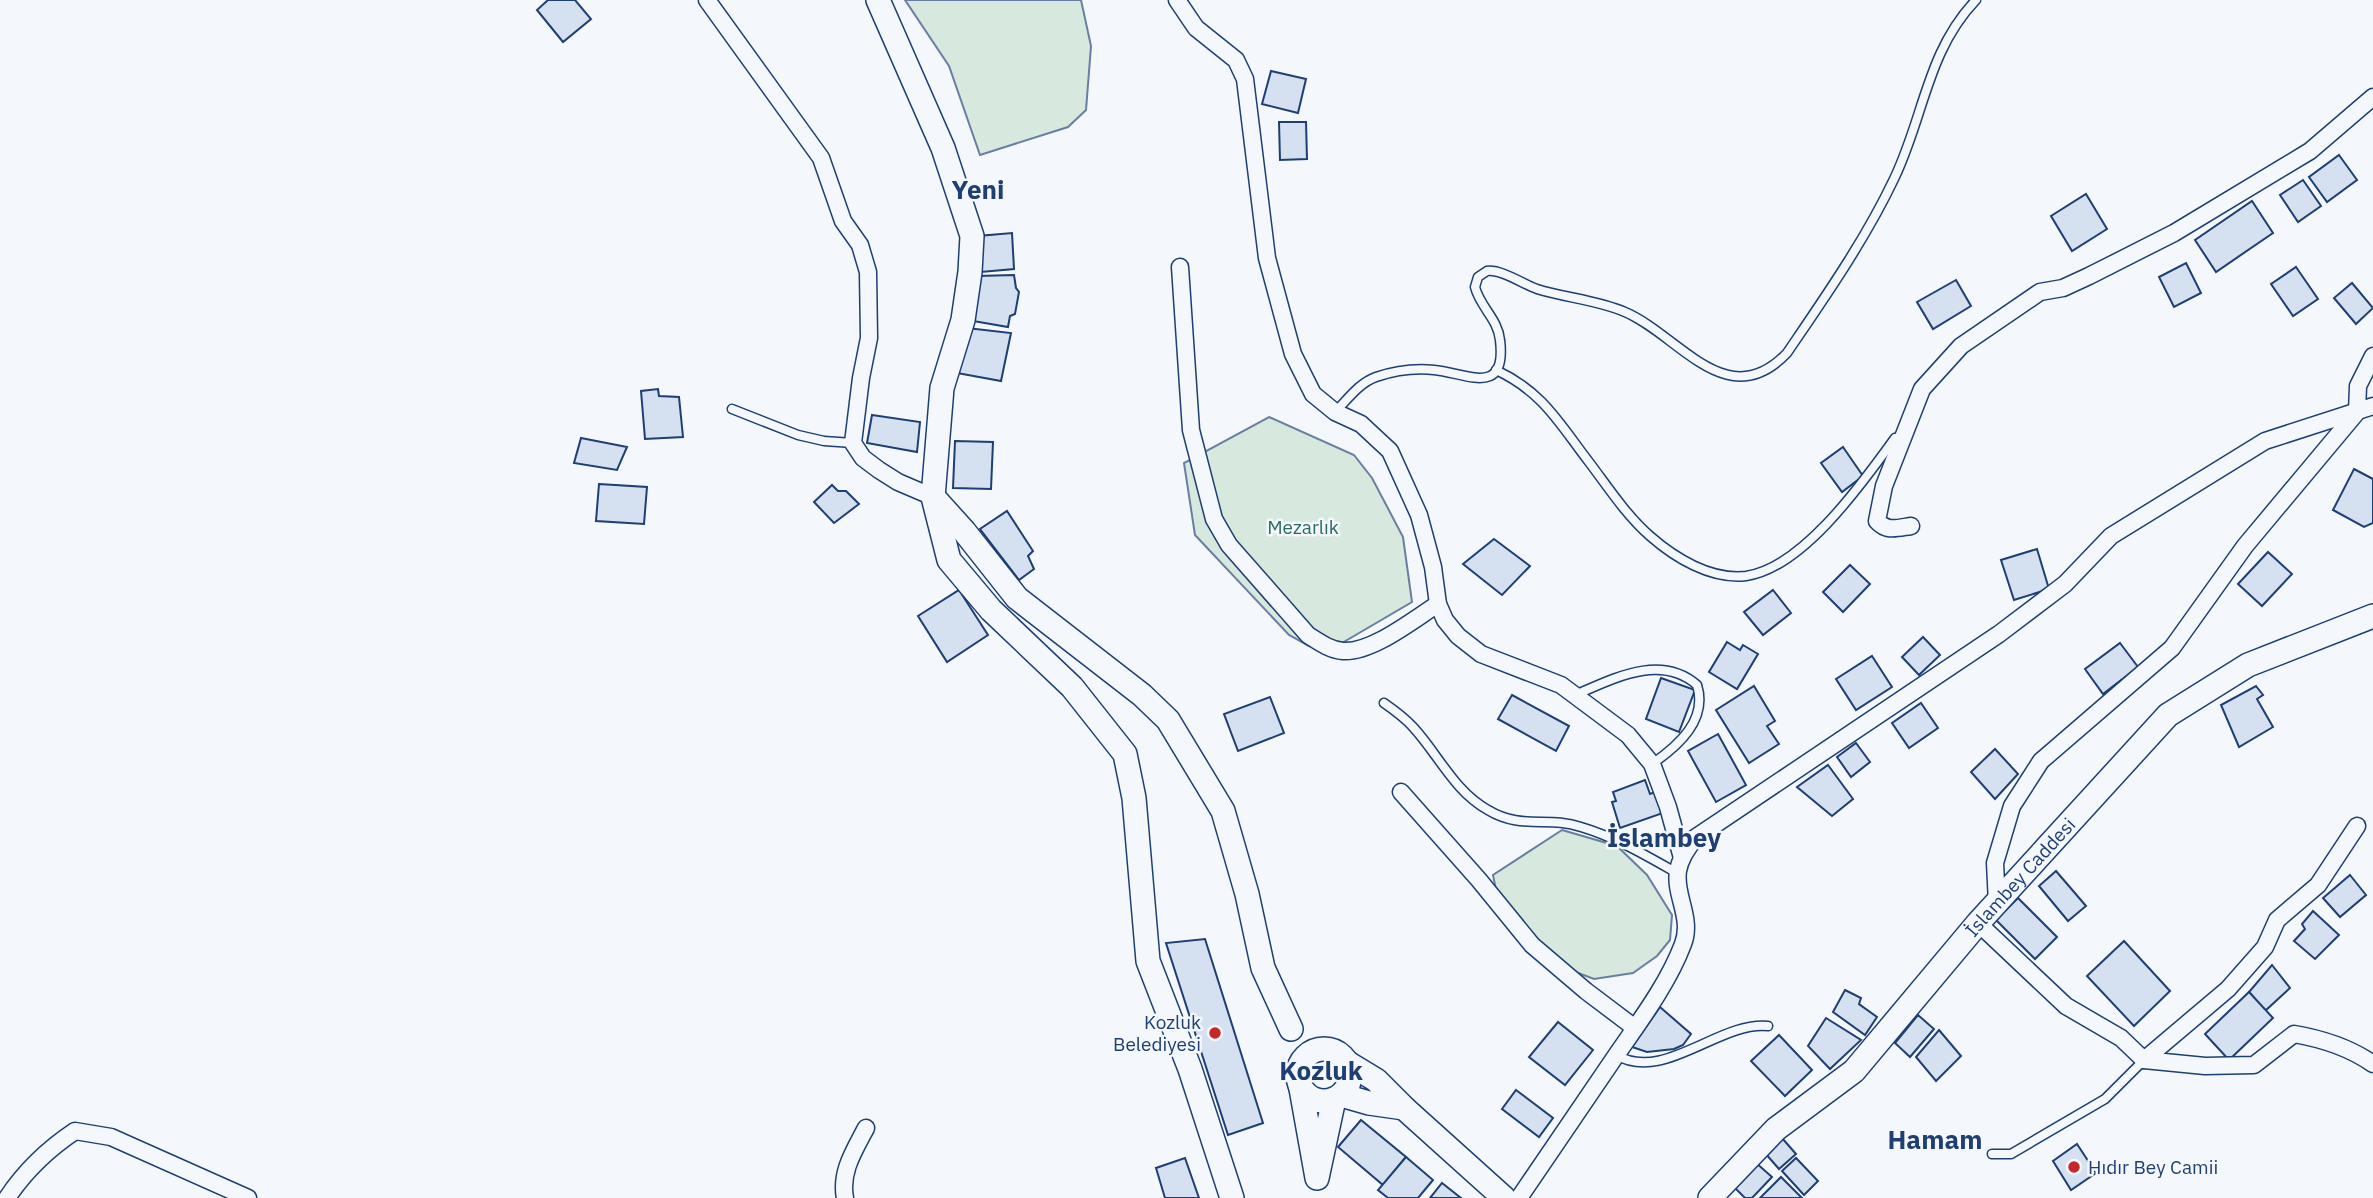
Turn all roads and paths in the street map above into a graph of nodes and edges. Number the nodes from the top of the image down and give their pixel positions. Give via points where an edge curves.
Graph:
1 (707, 0) edge
2 (878, 0) edge
3 (1177, 0) edge
4 (1976, 0) edge
5 (2373, 97) edge
6 (1180, 267) dead end
7 (2373, 356) edge
8 (1496, 370) junction
9 (2373, 406) edge
10 (732, 409) dead end
11 (1335, 412) junction
12 (2357, 412) junction
13 (1903, 437) junction
14 (853, 443) junction
15 (933, 497) junction
16 (1911, 526) dead end
17 (1438, 604) junction
18 (2372, 620) edge
19 (1575, 695) junction
20 (1384, 703) dead end
21 (1652, 764) junction
22 (1401, 792) dead end
23 (2357, 826) dead end
24 (1680, 866) junction
25 (1997, 903) junction
26 (1979, 923) junction
27 (1768, 1026) dead end
28 (1635, 1028) junction
29 (1291, 1029) junction
30 (1327, 1049) junction
31 (1616, 1055) junction
32 (2144, 1060) junction
33 (1348, 1063) junction
34 (2373, 1064) edge
35 (1299, 1079) junction
36 (1338, 1097) junction
37 (1404, 1108) junction
38 (866, 1128) dead end
39 (1992, 1154) dead end
40 (20, 1179) junction
41 (0, 1188) edge
42 (1315, 1188) edge
43 (7, 1198) edge
44 (248, 1198) edge
45 (845, 1198) edge
46 (1232, 1198) edge
47 (1504, 1198) edge
48 (1519, 1198) edge
49 (1710, 1198) edge

1 - 14 street via 821,158 843,221 859,245 868,272 869,338
2 - 15 street via 943,148 972,236 963,320 942,388
3 - 11 street via 1196,28 1236,60 1245,79 1267,258 1279,309 1293,354 1313,394
4 - 8 lane via 1940,52 1910,142 1881,205 1779,362 1746,376 1720,374 1636,317 1611,306 1537,289 1492,270 1482,273 1475,287 1498,327 1501,356
5 - 13 street via 2310,151 2174,233 2063,288 2040,292 1961,346 1922,388
6 - 17 street via 1191,430 1214,519 1228,545 1308,635 1341,651 1378,642
7 - 12 street via 2358,386
8 - 11 lane via 1476,380 1418,369 1377,376 1358,387
8 - 13 lane via 1525,386 1549,408 1649,535 1687,562 1722,575 1758,573 1782,561 1847,502 1895,438
9 - 12 street
10 - 14 lane via 798,435
11 - 17 street via 1361,424 1390,451 1419,515
12 - 24 street via 2265,441 2111,536 2065,584 1998,634 1695,838
12 - 25 street via 2245,546 2172,648 2041,761 2012,806 1995,863
13 - 16 street via 1884,486 1877,521 1883,528
14 - 15 street via 879,470
15 - 29 street via 1017,598 1168,720 1223,811 1263,968
15 - 46 street via 949,560 991,610 1072,687 1125,754 1134,798 1148,961 1190,1069
17 - 19 street via 1458,636 1481,654 1561,685
18 - 25 street, İslambey Caddesi via 2248,666 2168,715
19 - 21 street via 1628,735
19 - 21 lane via 1622,675 1655,669 1681,674 1697,685 1700,704 1687,732
20 - 24 lane via 1413,727 1445,771 1490,812 1515,821 1580,826
21 - 24 street via 1668,807
22 - 28 street via 1532,945
23 - 32 street via 2318,885 2277,920 2265,947 2235,981
24 - 28 street via 1685,941
25 - 26 street, İslambey Caddesi
26 - 32 street via 2066,1006 2121,1038
26 - 49 street, İslambey Caddesi via 1854,1070 1776,1129
27 - 31 lane via 1741,1027 1678,1054 1643,1063
28 - 31 street
29 - 30 street
29 - 35 street
30 - 33 street
30 - 35 street via 1310,1054 1300,1066
31 - 48 street
32 - 34 street via 2254,1066 2294,1034 2320,1038
32 - 39 lane via 2093,1107 2011,1154
33 - 36 street via 1350,1080
33 - 37 street via 1376,1080
35 - 36 street via 1310,1097 1326,1101
35 - 42 street
36 - 37 street
36 - 42 street
37 - 47 street
38 - 45 street via 848,1163 842,1185
40 - 41 street
40 - 43 street
40 - 44 street via 75,1131 111,1137

